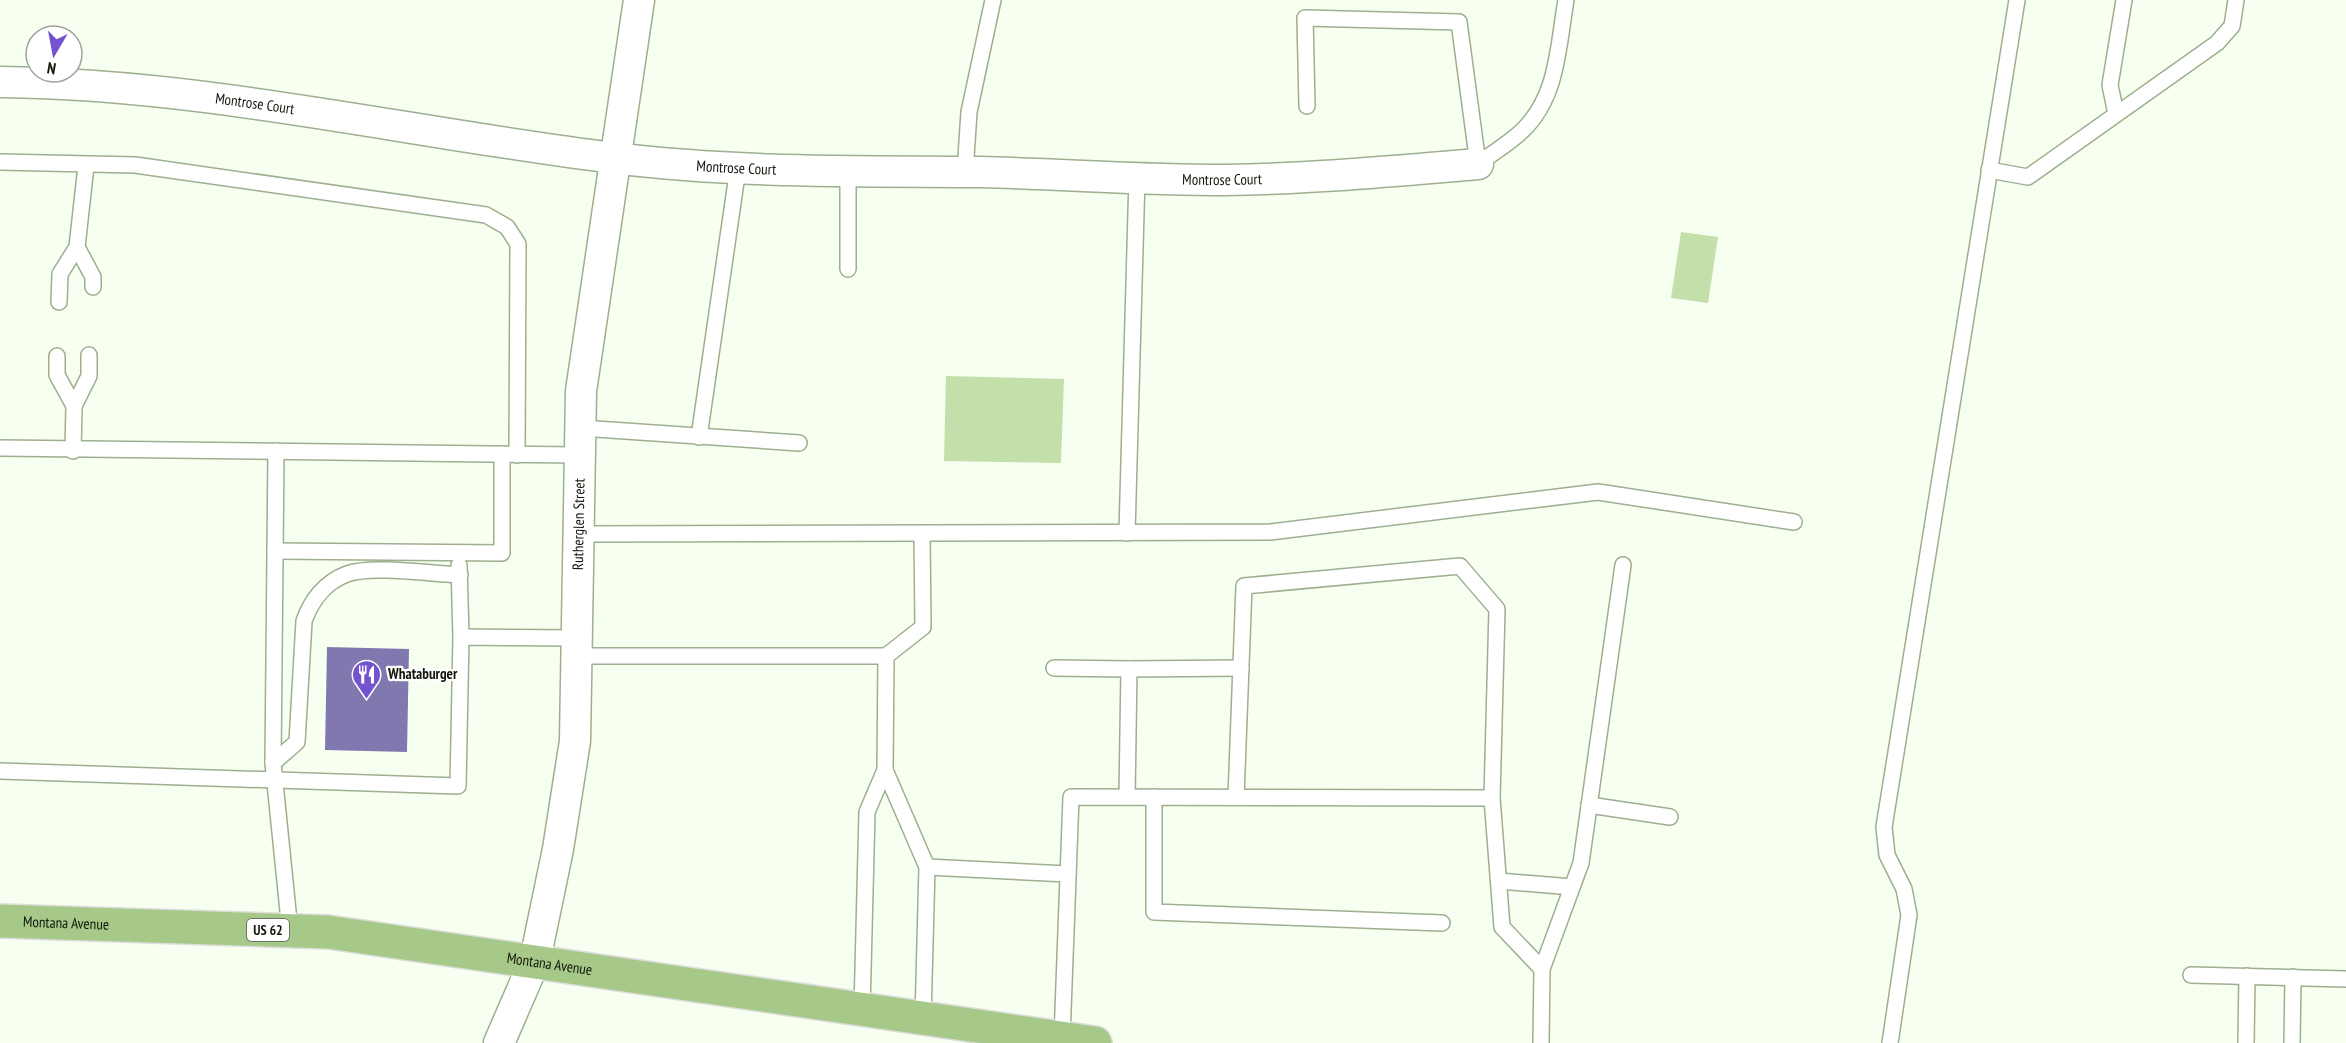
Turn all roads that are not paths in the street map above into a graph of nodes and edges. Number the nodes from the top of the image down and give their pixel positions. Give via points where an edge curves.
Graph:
1 (639, 0) edge
2 (993, 0) edge
3 (1566, 0) edge
4 (2017, 0) edge
5 (2124, 0) edge
6 (2236, 0) edge
7 (0, 82) edge
8 (1307, 106) dead end
9 (2116, 114) junction
10 (615, 158) junction
11 (0, 162) edge
12 (1478, 164) junction
13 (86, 166) junction
14 (738, 168) junction
15 (1989, 170) junction
16 (848, 171) junction
17 (965, 172) junction
18 (1137, 177) junction
19 (77, 247) junction
20 (848, 269) dead end
21 (93, 287) dead end
22 (59, 302) dead end
23 (89, 355) dead end
24 (57, 356) dead end
25 (74, 406) junction
26 (699, 437) junction
27 (580, 442) junction
28 (799, 443) dead end
29 (0, 448) edge
30 (73, 451) junction
31 (276, 451) junction
32 (509, 454) junction
33 (1794, 522) dead end
34 (1127, 533) junction
35 (579, 534) junction
36 (922, 534) junction
37 (275, 551) junction
38 (459, 553) junction
39 (1623, 565) dead end
40 (460, 575) junction
41 (461, 637) junction
42 (576, 647) junction
43 (886, 656) junction
44 (1054, 668) dead end
45 (1241, 668) junction
46 (1129, 669) junction
47 (273, 763) junction
48 (885, 770) junction
49 (0, 771) edge
50 (274, 781) junction
51 (1127, 797) junction
52 (1154, 797) junction
53 (1236, 797) junction
54 (1492, 798) junction
55 (1589, 805) junction
56 (1670, 817) dead end
57 (927, 867) junction
58 (1068, 874) junction
59 (1498, 881) junction
60 (1572, 887) junction
61 (0, 921) edge
62 (1442, 923) dead end
63 (290, 931) junction
64 (535, 960) junction
65 (1542, 969) junction
66 (2191, 975) dead end
67 (2247, 976) junction
68 (2293, 977) junction
69 (2346, 979) edge
70 (862, 1009) junction
71 (923, 1018) junction
72 (1062, 1038) junction
73 (499, 1043) edge
74 (1095, 1043) edge
75 (1541, 1043) edge
76 (1890, 1043) edge
77 (2246, 1043) edge
78 (2292, 1043) edge

1 - 10 street, Rutherglen Street
2 - 17 lane via 969,112
3 - 12 lane via 1551,89 1522,131
4 - 15 lane
5 - 9 lane via 2110,85
6 - 9 lane via 2232,26 2217,43
7 - 10 street, Montrose Court via 216,98
8 - 12 lane via 1305,18 1459,22
9 - 15 lane via 2028,177
10 - 14 street, Montrose Court
10 - 27 street, Rutherglen Street via 581,390
11 - 13 lane
12 - 18 street, Montrose Court via 1325,177
13 - 19 lane
13 - 32 lane via 135,165 486,214 507,227 518,244
14 - 16 street, Montrose Court
14 - 26 lane
15 - 76 lane via 1884,827 1887,855 1904,889 1910,915
16 - 17 street, Montrose Court
16 - 20 lane
17 - 18 street, Montrose Court
18 - 34 lane
19 - 21 lane via 93,277
19 - 22 lane via 60,274
23 - 25 lane via 89,376
24 - 25 lane via 57,375
25 - 30 lane
26 - 27 lane
26 - 28 lane
27 - 32 lane
27 - 35 street, Rutherglen Street
29 - 30 lane
30 - 31 lane
31 - 32 lane
31 - 37 lane
32 - 38 lane via 502,553
33 - 34 lane via 1598,492 1270,532
34 - 36 lane
35 - 36 lane
35 - 42 street, Rutherglen Street
36 - 43 lane via 923,627
37 - 38 lane
37 - 47 lane
38 - 40 lane
39 - 55 lane
40 - 41 lane
40 - 47 lane via 347,574 327,585 311,603 304,621 297,742
41 - 42 lane
41 - 50 lane via 458,786
42 - 43 lane
42 - 64 street, Rutherglen Street via 575,741
43 - 48 lane
44 - 46 lane
45 - 46 lane
45 - 53 lane
45 - 54 lane via 1244,586 1460,566 1497,609
46 - 51 lane
47 - 50 lane
48 - 57 lane
48 - 70 lane via 867,812
49 - 50 lane
50 - 63 lane
51 - 52 lane
51 - 58 lane via 1071,797
52 - 53 lane
52 - 62 lane via 1154,912
53 - 54 lane
54 - 59 lane
55 - 56 lane
55 - 60 lane via 1581,863
57 - 58 lane
57 - 71 lane
58 - 72 lane
59 - 60 lane
59 - 65 lane via 1502,927
60 - 65 lane
61 - 63 highway, Montana Avenue / US 62
63 - 64 highway, Montana Avenue / US 62 via 328,932
64 - 70 highway, Montana Avenue / US 62
64 - 73 street, Rutherglen Street
65 - 75 lane
66 - 67 lane
67 - 68 lane
67 - 77 lane
68 - 69 lane
68 - 78 lane
70 - 71 highway, Montana Avenue / US 62
71 - 72 highway, Montana Avenue / US 62
72 - 74 highway, Montana Avenue / US 62

